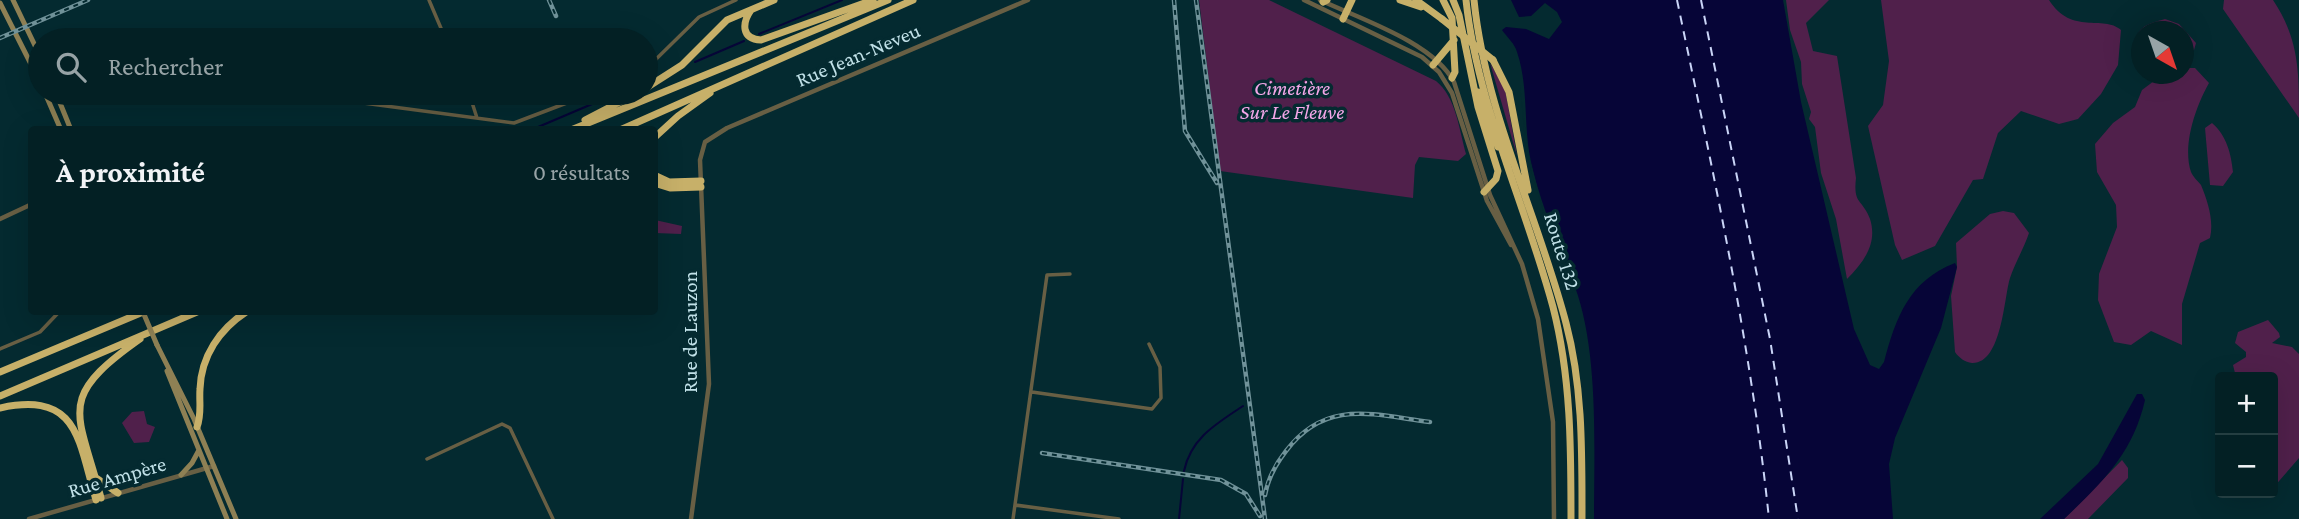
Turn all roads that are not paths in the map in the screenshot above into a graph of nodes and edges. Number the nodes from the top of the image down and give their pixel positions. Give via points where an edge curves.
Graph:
1 (13, 0) edge
2 (429, 0) edge
3 (736, 0) edge
4 (774, 0) edge
5 (873, 0) edge
6 (888, 0) edge
7 (913, 0) edge
8 (1028, 0) edge
9 (1304, 0) edge
10 (1352, 0) edge
11 (1400, 0) edge
12 (1416, 0) edge
13 (1443, 0) edge
14 (1453, 0) edge
15 (1466, 0) edge
16 (1475, 0) edge
17 (1323, 1) edge
18 (0, 3) edge
19 (751, 10) junction
20 (1429, 10) junction
21 (1344, 16) junction
22 (441, 28) edge
23 (28, 31) edge
24 (1454, 40) junction
25 (28, 56) edge
26 (658, 57) edge
27 (1435, 63) junction
28 (1470, 72) junction
29 (1452, 78) junction
30 (658, 80) edge
31 (728, 81) junction
32 (658, 94) edge
33 (50, 105) edge
34 (61, 105) edge
35 (379, 105) edge
36 (473, 105) edge
37 (564, 105) edge
38 (615, 105) edge
39 (631, 105) edge
40 (477, 118) junction
41 (59, 126) edge
42 (69, 126) edge
43 (577, 126) edge
44 (580, 126) edge
45 (629, 126) edge
46 (658, 134) edge
47 (704, 144) joint
48 (658, 177) edge
49 (658, 184) edge
50 (701, 184) junction
51 (1487, 186) junction
52 (28, 206) edge
53 (1531, 211) junction
54 (0, 219) edge
55 (1528, 228) junction
56 (1070, 274) dead end
57 (56, 315) edge
58 (136, 315) edge
59 (144, 315) edge
60 (190, 315) edge
61 (243, 315) edge
62 (153, 330) junction
63 (1149, 344) dead end
64 (157, 345) junction
65 (0, 349) edge
66 (0, 372) edge
67 (1032, 392) junction
68 (0, 396) edge
69 (0, 408) edge
70 (198, 427) junction
71 (199, 450) junction
72 (427, 459) dead end
73 (214, 466) junction
74 (206, 468) junction
75 (180, 475) junction
76 (96, 478) junction
77 (118, 493) junction
78 (99, 499) junction
79 (1015, 505) junction
80 (29, 519) edge
81 (227, 519) edge
82 (236, 519) edge
83 (553, 519) edge
84 (691, 519) edge
85 (1013, 519) edge
86 (1119, 519) edge
87 (1554, 519) edge
88 (1571, 519) edge
89 (1582, 519) edge

1 - 23 main road
2 - 22 street
3 - 26 street via 699,17
4 - 19 highway
5 - 19 highway via 759,41 745,30 744,21
6 - 32 highway
7 - 31 highway
8 - 47 street, Rue Jean-Neveu via 727,128
9 - 21 street
10 - 21 highway
11 - 20 highway
12 - 20 highway
13 - 24 highway via 1451,13
14 - 28 highway
15 - 55 highway, Route 132 via 1476,58
16 - 53 highway, Route 132 via 1492,84
17 - 21 street
18 - 25 main road
19 - 30 highway via 724,22 682,65
20 - 53 highway, bridge via 1493,60 1509,92
21 - 27 street
24 - 27 highway
24 - 29 highway
27 - 29 street
27 - 51 street via 1452,93
28 - 51 highway via 1497,171
28 - 55 highway
29 - 51 street
31 - 45 highway
31 - 46 highway
33 - 41 main road
34 - 42 main road
35 - 40 street
36 - 40 street
37 - 40 street via 522,122
38 - 43 highway
39 - 44 highway
47 - 50 street, Rue de Lauzon
48 - 50 highway
49 - 50 highway via 670,188
50 - 84 street, Rue de Lauzon via 709,384
51 - 87 street via 1522,264 1536,310 1553,430
52 - 54 street
53 - 89 highway, Route 132 via 1562,308 1575,371 1582,433
55 - 88 highway, Route 132 via 1553,309 1565,369
56 - 67 street via 1047,275
57 - 65 street via 40,332
58 - 66 highway
59 - 64 main road, bridge
60 - 62 highway
61 - 70 highway via 221,334 207,357 200,380
62 - 68 highway
62 - 76 highway via 107,363 83,393 80,419
63 - 67 street via 1160,367 1161,398 1152,409
64 - 70 main road
64 - 71 main road
67 - 79 street
69 - 78 highway via 37,403 64,416 76,433
70 - 73 main road
71 - 74 main road
71 - 75 main road
72 - 83 street via 502,424 510,428
73 - 74 street, Rue Ampère
73 - 82 main road
74 - 75 street, Rue Ampère
74 - 81 main road
75 - 77 street, Rue Ampère
76 - 77 highway
76 - 78 highway
77 - 78 street, Rue Ampère
78 - 80 street, Rue Ampère
79 - 85 street
79 - 86 street

